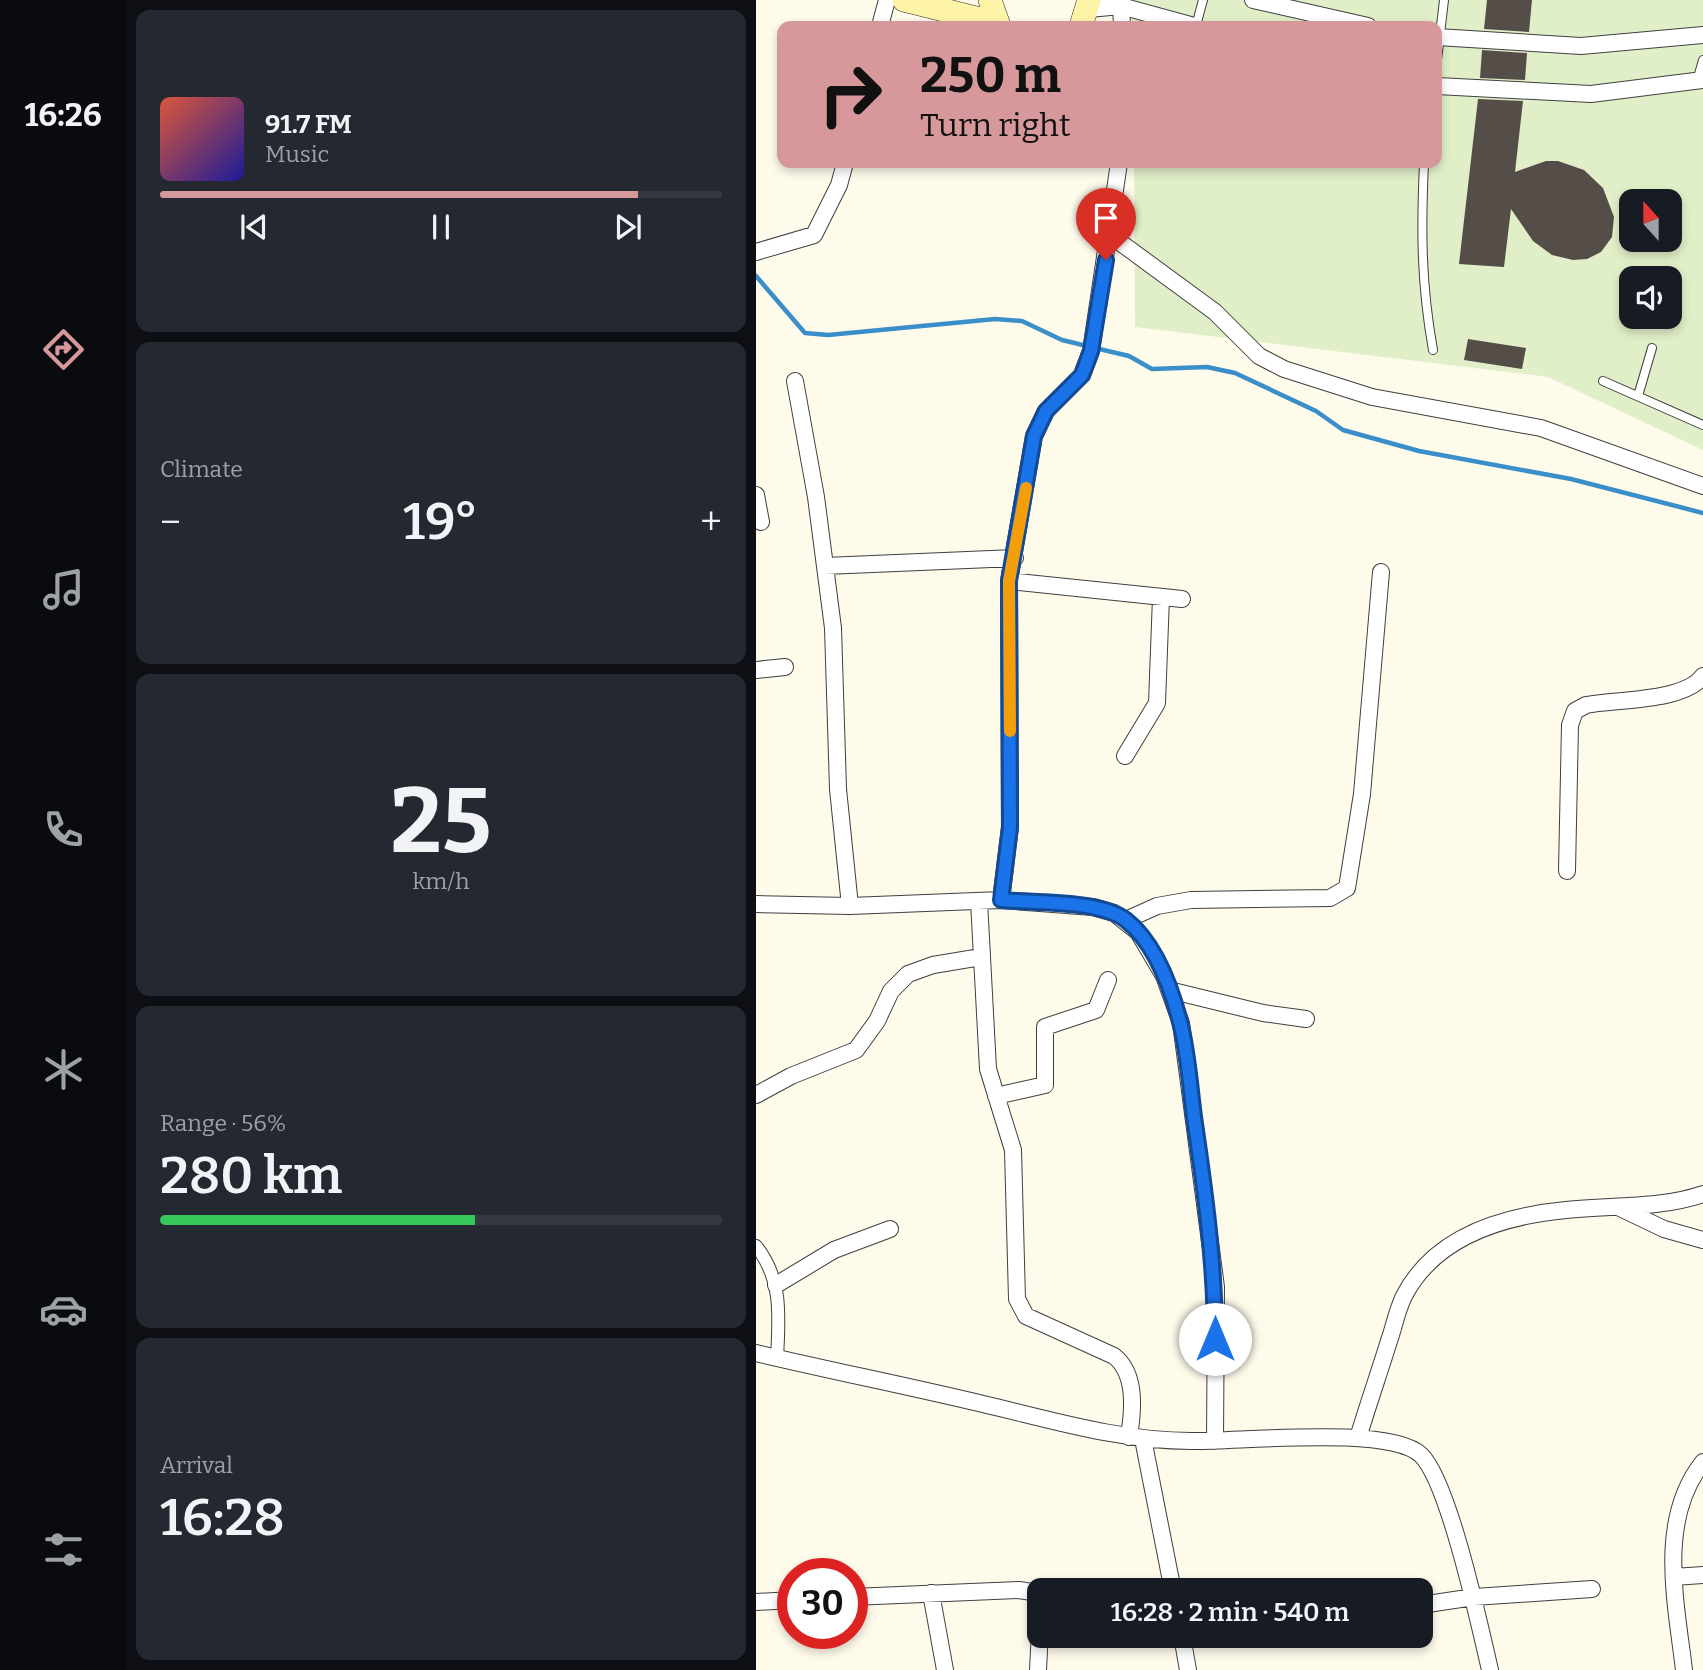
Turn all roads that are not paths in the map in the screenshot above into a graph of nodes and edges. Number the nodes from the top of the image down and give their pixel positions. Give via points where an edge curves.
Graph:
1 (887, 0) edge
2 (904, 0) edge
3 (990, 0) edge
4 (1203, 0) edge
5 (1253, 0) edge
6 (1444, 0) edge
7 (1121, 6) junction
8 (1086, 12) edge
9 (881, 21) edge
10 (983, 21) edge
11 (997, 21) edge
12 (1122, 21) edge
13 (1176, 21) edge
14 (1197, 21) edge
15 (1346, 21) edge
16 (1441, 21) edge
17 (1703, 35) edge
18 (1442, 37) edge
19 (1703, 60) edge
20 (1700, 81) edge
21 (1442, 86) edge
22 (844, 168) edge
23 (1118, 168) edge
24 (1424, 168) edge
25 (1110, 235) junction
26 (764, 249) edge
27 (1652, 348) dead end
28 (1433, 350) dead end
29 (1603, 380) dead end
30 (794, 381) dead end
31 (1638, 396) junction
32 (1703, 425) edge
33 (1703, 486) edge
34 (756, 495) edge
35 (761, 522) dead end
36 (1015, 558) junction
37 (825, 566) junction
38 (1381, 572) dead end
39 (1009, 581) junction
40 (1161, 597) junction
41 (1182, 599) dead end
42 (785, 667) dead end
43 (756, 670) edge
44 (1703, 676) edge
45 (1125, 756) dead end
46 (1567, 871) dead end
47 (1001, 900) junction
48 (979, 901) junction
49 (756, 904) edge
50 (850, 906) junction
51 (1126, 920) junction
52 (981, 957) junction
53 (1108, 980) dead end
54 (1169, 990) junction
55 (1306, 1019) dead end
56 (756, 1095) edge
57 (996, 1096) junction
58 (1703, 1194) edge
59 (1618, 1206) junction
60 (890, 1229) dead end
61 (1703, 1240) edge
62 (756, 1247) edge
63 (776, 1285) junction
64 (756, 1353) edge
65 (777, 1358) junction
66 (1136, 1438) junction
67 (1358, 1438) junction
68 (1215, 1441) junction
69 (1703, 1462) edge
70 (1703, 1576) edge
71 (1674, 1577) junction
72 (1170, 1578) edge
73 (1592, 1589) dead end
74 (1027, 1591) edge
75 (931, 1593) junction
76 (868, 1596) edge
77 (1474, 1597) junction
78 (777, 1601) edge
79 (756, 1602) edge
80 (1433, 1603) edge
81 (1039, 1648) edge
82 (1184, 1648) edge
83 (945, 1670) edge
84 (1038, 1670) edge
85 (1188, 1670) edge
86 (1490, 1670) edge
87 (1684, 1670) edge

1 - 9 street
2 - 10 main road
3 - 11 main road
4 - 14 lane
5 - 15 street
6 - 16 lane
7 - 8 street
7 - 12 street
7 - 13 street
17 - 18 street via 1581,46
19 - 20 lane
20 - 21 street via 1591,94
22 - 26 street via 814,235
23 - 25 street
24 - 28 lane via 1420,242
25 - 33 street via 1215,312 1259,356 1284,369 1372,397 1541,428
25 - 36 street via 1092,345 1074,385 1046,411 1037,429
27 - 31 lane
29 - 31 lane
30 - 37 street
31 - 32 lane
34 - 35 street
36 - 37 street
36 - 39 street
37 - 50 street
38 - 51 street via 1362,794 1347,888 1330,898 1174,902
39 - 40 street
39 - 47 street via 1010,827
40 - 41 street
40 - 45 street via 1157,703
42 - 43 street
44 - 46 street via 1678,691 1586,705 1572,716
47 - 48 street
47 - 51 street via 1093,907
48 - 50 street
48 - 52 street
49 - 50 street
51 - 54 street via 1153,952
52 - 56 street via 908,974 891,991 856,1050
52 - 57 street via 988,1069
53 - 57 street via 1096,1010 1045,1027 1045,1085
54 - 55 street
54 - 68 street via 1181,1023 1216,1287
57 - 66 street via 1013,1150 1019,1305 1026,1316 1123,1364
58 - 59 street via 1666,1203
59 - 61 street via 1664,1229
59 - 67 street via 1564,1210 1484,1228 1432,1258 1403,1297
60 - 63 street via 834,1250
62 - 63 street
63 - 65 street via 780,1310
64 - 65 street
65 - 66 street
66 - 68 street
66 - 72 street
67 - 68 street
67 - 77 street via 1408,1446 1422,1455 1435,1476
69 - 71 street via 1678,1516
70 - 71 street
71 - 87 street
73 - 77 street
74 - 75 street
75 - 76 street
75 - 83 street
77 - 80 street
77 - 86 street
78 - 79 street
81 - 84 street
82 - 85 street

